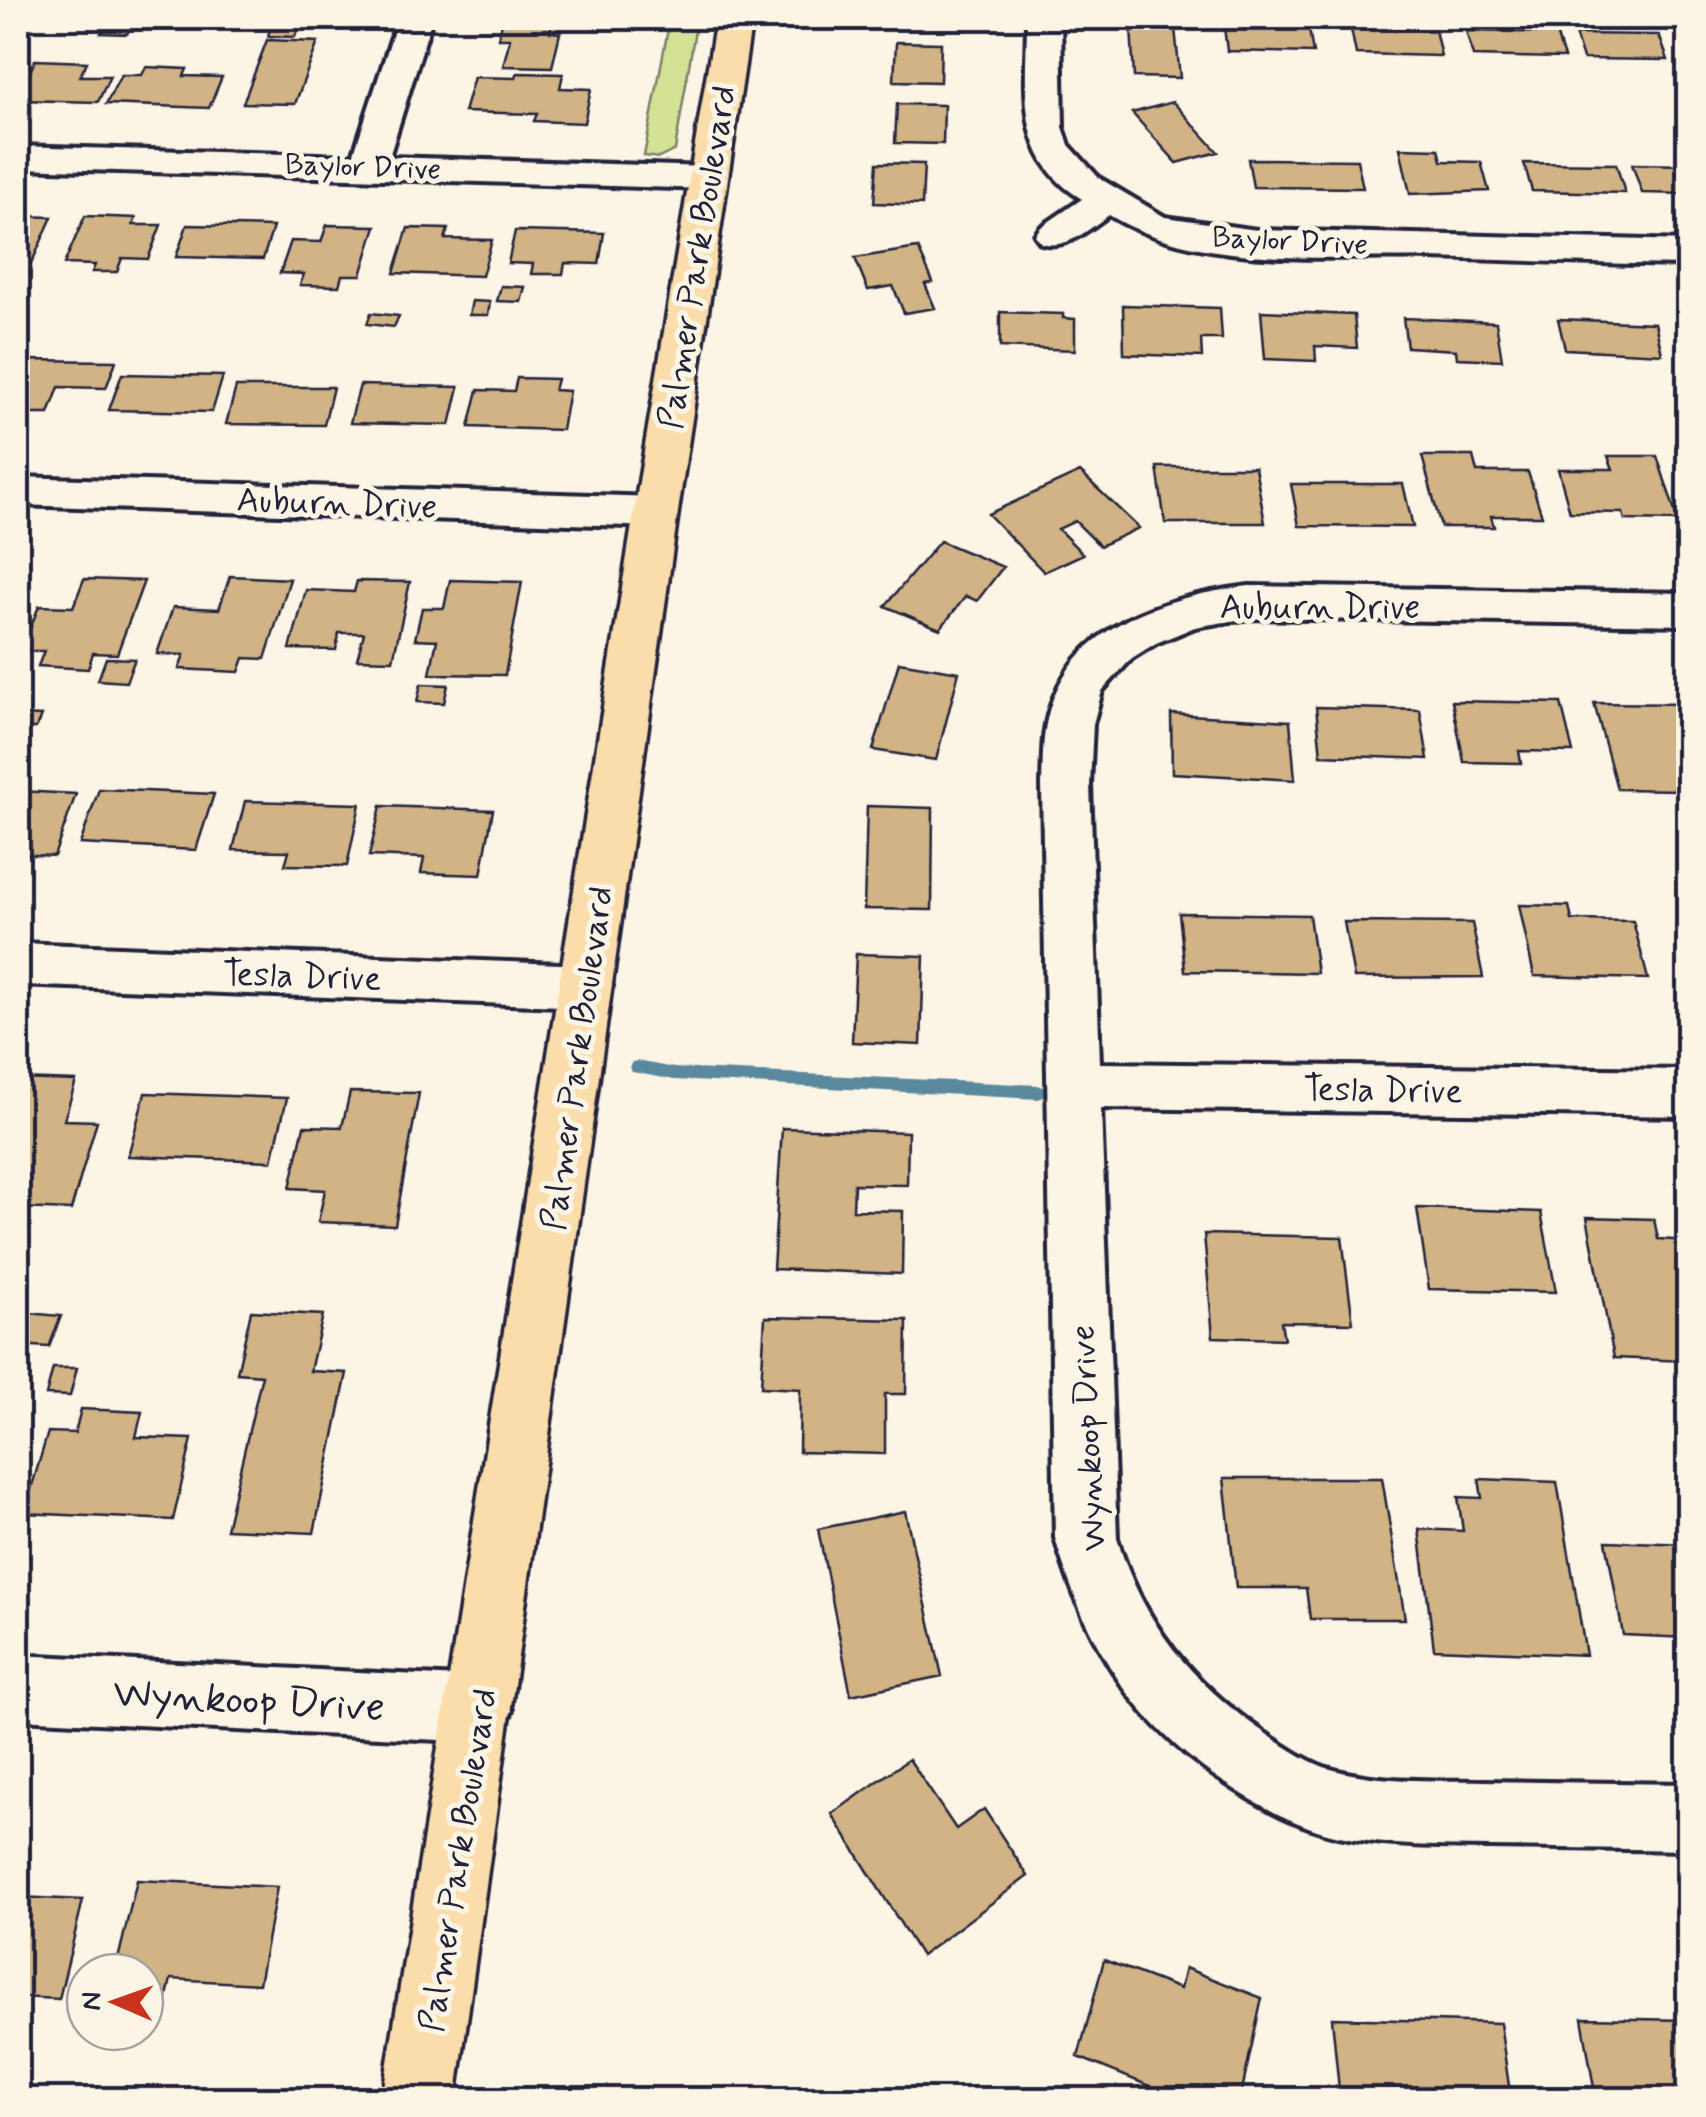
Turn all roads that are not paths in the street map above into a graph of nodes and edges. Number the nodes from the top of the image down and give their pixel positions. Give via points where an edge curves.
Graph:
1 (414, 18) edge
2 (734, 18) edge
3 (1044, 18) edge
4 (18, 157) edge
5 (368, 166) junction
6 (710, 178) junction
7 (1105, 201) junction
8 (1054, 235) dead end
9 (1688, 252) edge
10 (18, 491) edge
11 (656, 512) junction
12 (1688, 609) edge
13 (18, 964) edge
14 (586, 986) junction
15 (1076, 1085) junction
16 (1688, 1093) edge
17 (18, 1687) edge
18 (480, 1710) junction
19 (1688, 1818) edge
20 (419, 2100) edge

1 - 5 street
2 - 6 main road, Palmer Park Boulevard
3 - 7 street, Baylor Drive via 1045,126 1052,148
4 - 5 street, Baylor Drive
5 - 6 street, Baylor Drive
6 - 11 main road, Palmer Park Boulevard
7 - 8 street
7 - 9 street, Baylor Drive via 1181,233 1257,242
10 - 11 street, Auburn Drive
11 - 14 main road, Palmer Park Boulevard
12 - 15 street, Auburn Drive via 1249,602 1168,618 1107,652 1083,681 1067,748
13 - 14 street, Tesla Drive
14 - 18 main road, Palmer Park Boulevard
15 - 16 street, Tesla Drive
15 - 19 street, Wynkoop Drive via 1086,1538 1098,1585 1128,1643 1168,1698 1272,1776 1334,1802 1397,1812
17 - 18 street, Wynkoop Drive
18 - 20 main road, Palmer Park Boulevard

